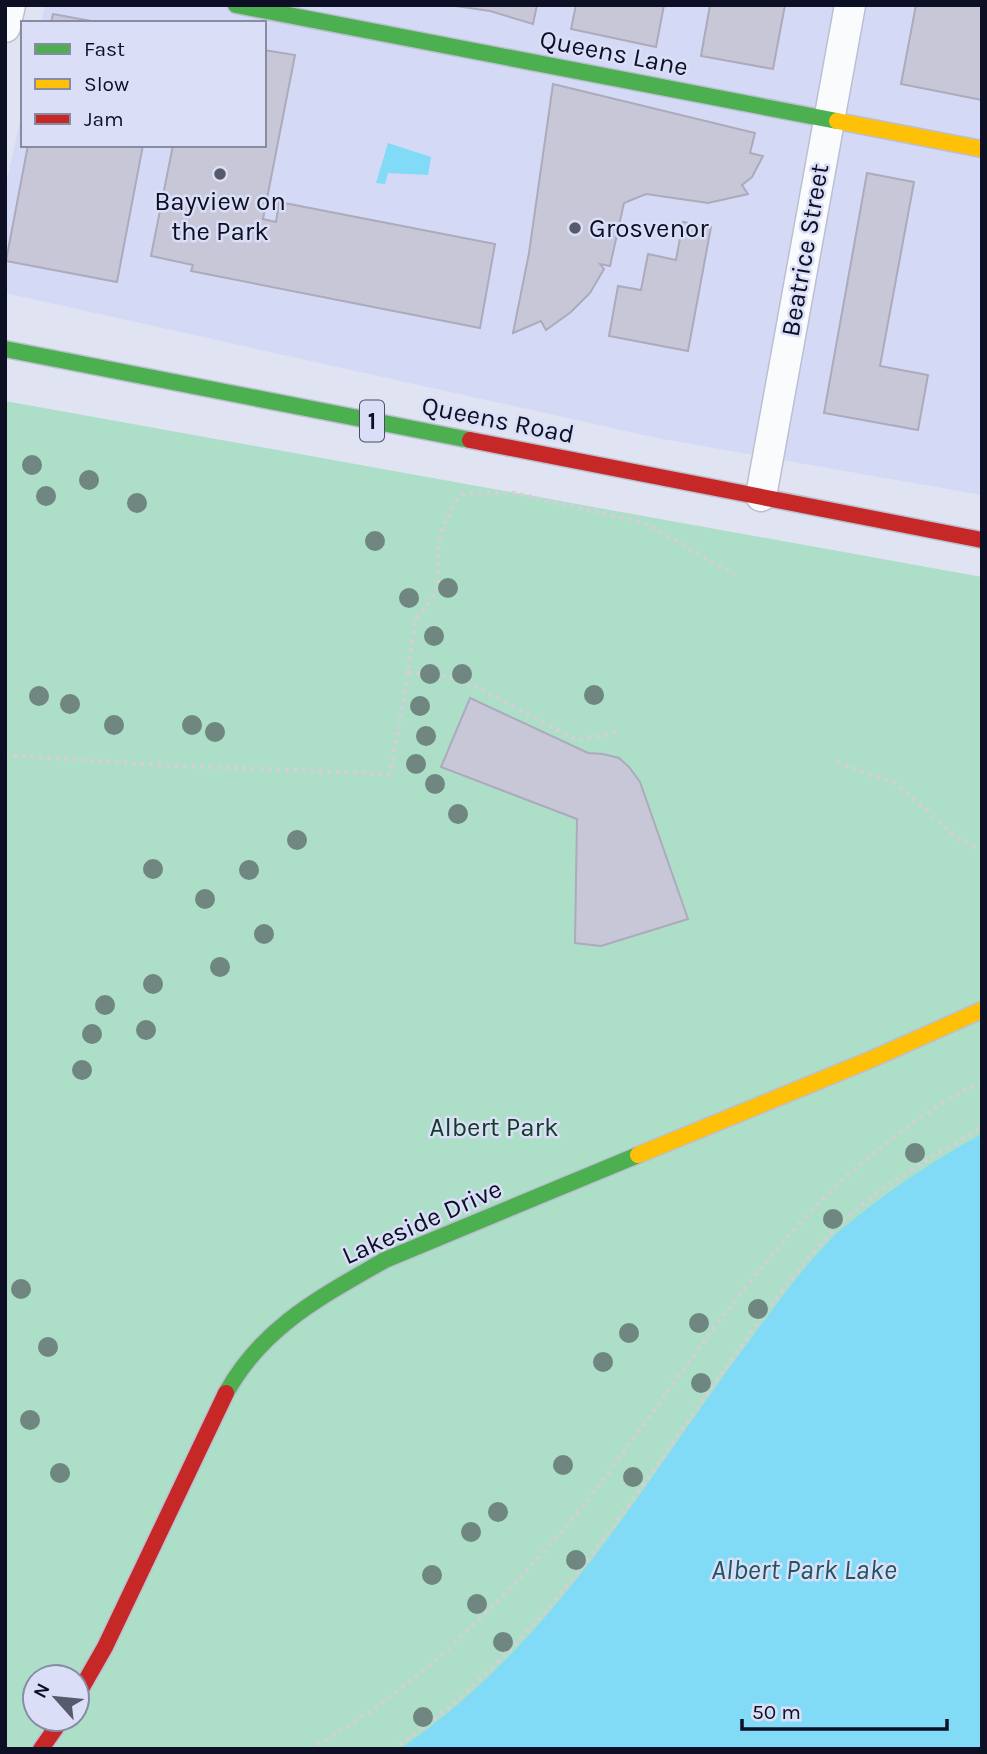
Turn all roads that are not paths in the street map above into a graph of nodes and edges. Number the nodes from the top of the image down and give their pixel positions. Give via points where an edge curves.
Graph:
1 (10, 5) edge
2 (236, 5) edge
3 (850, 5) edge
4 (5, 27) edge
5 (828, 119) junction
6 (982, 149) edge
7 (5, 349) edge
8 (761, 496) junction
9 (982, 540) edge
10 (982, 1010) edge
11 (91, 1672) edge
12 (52, 1733) edge
13 (41, 1749) edge

1 - 4 street
2 - 5 main road, Queens Lane
3 - 5 street, Beatrice Street
5 - 6 main road, Queens Lane
5 - 8 street, Beatrice Street
7 - 8 main road, Queens Road / 1
8 - 9 main road, Queens Road / 1
10 - 11 main road, Lakeside Drive via 386,1260 290,1319 244,1362 222,1399
12 - 13 main road

